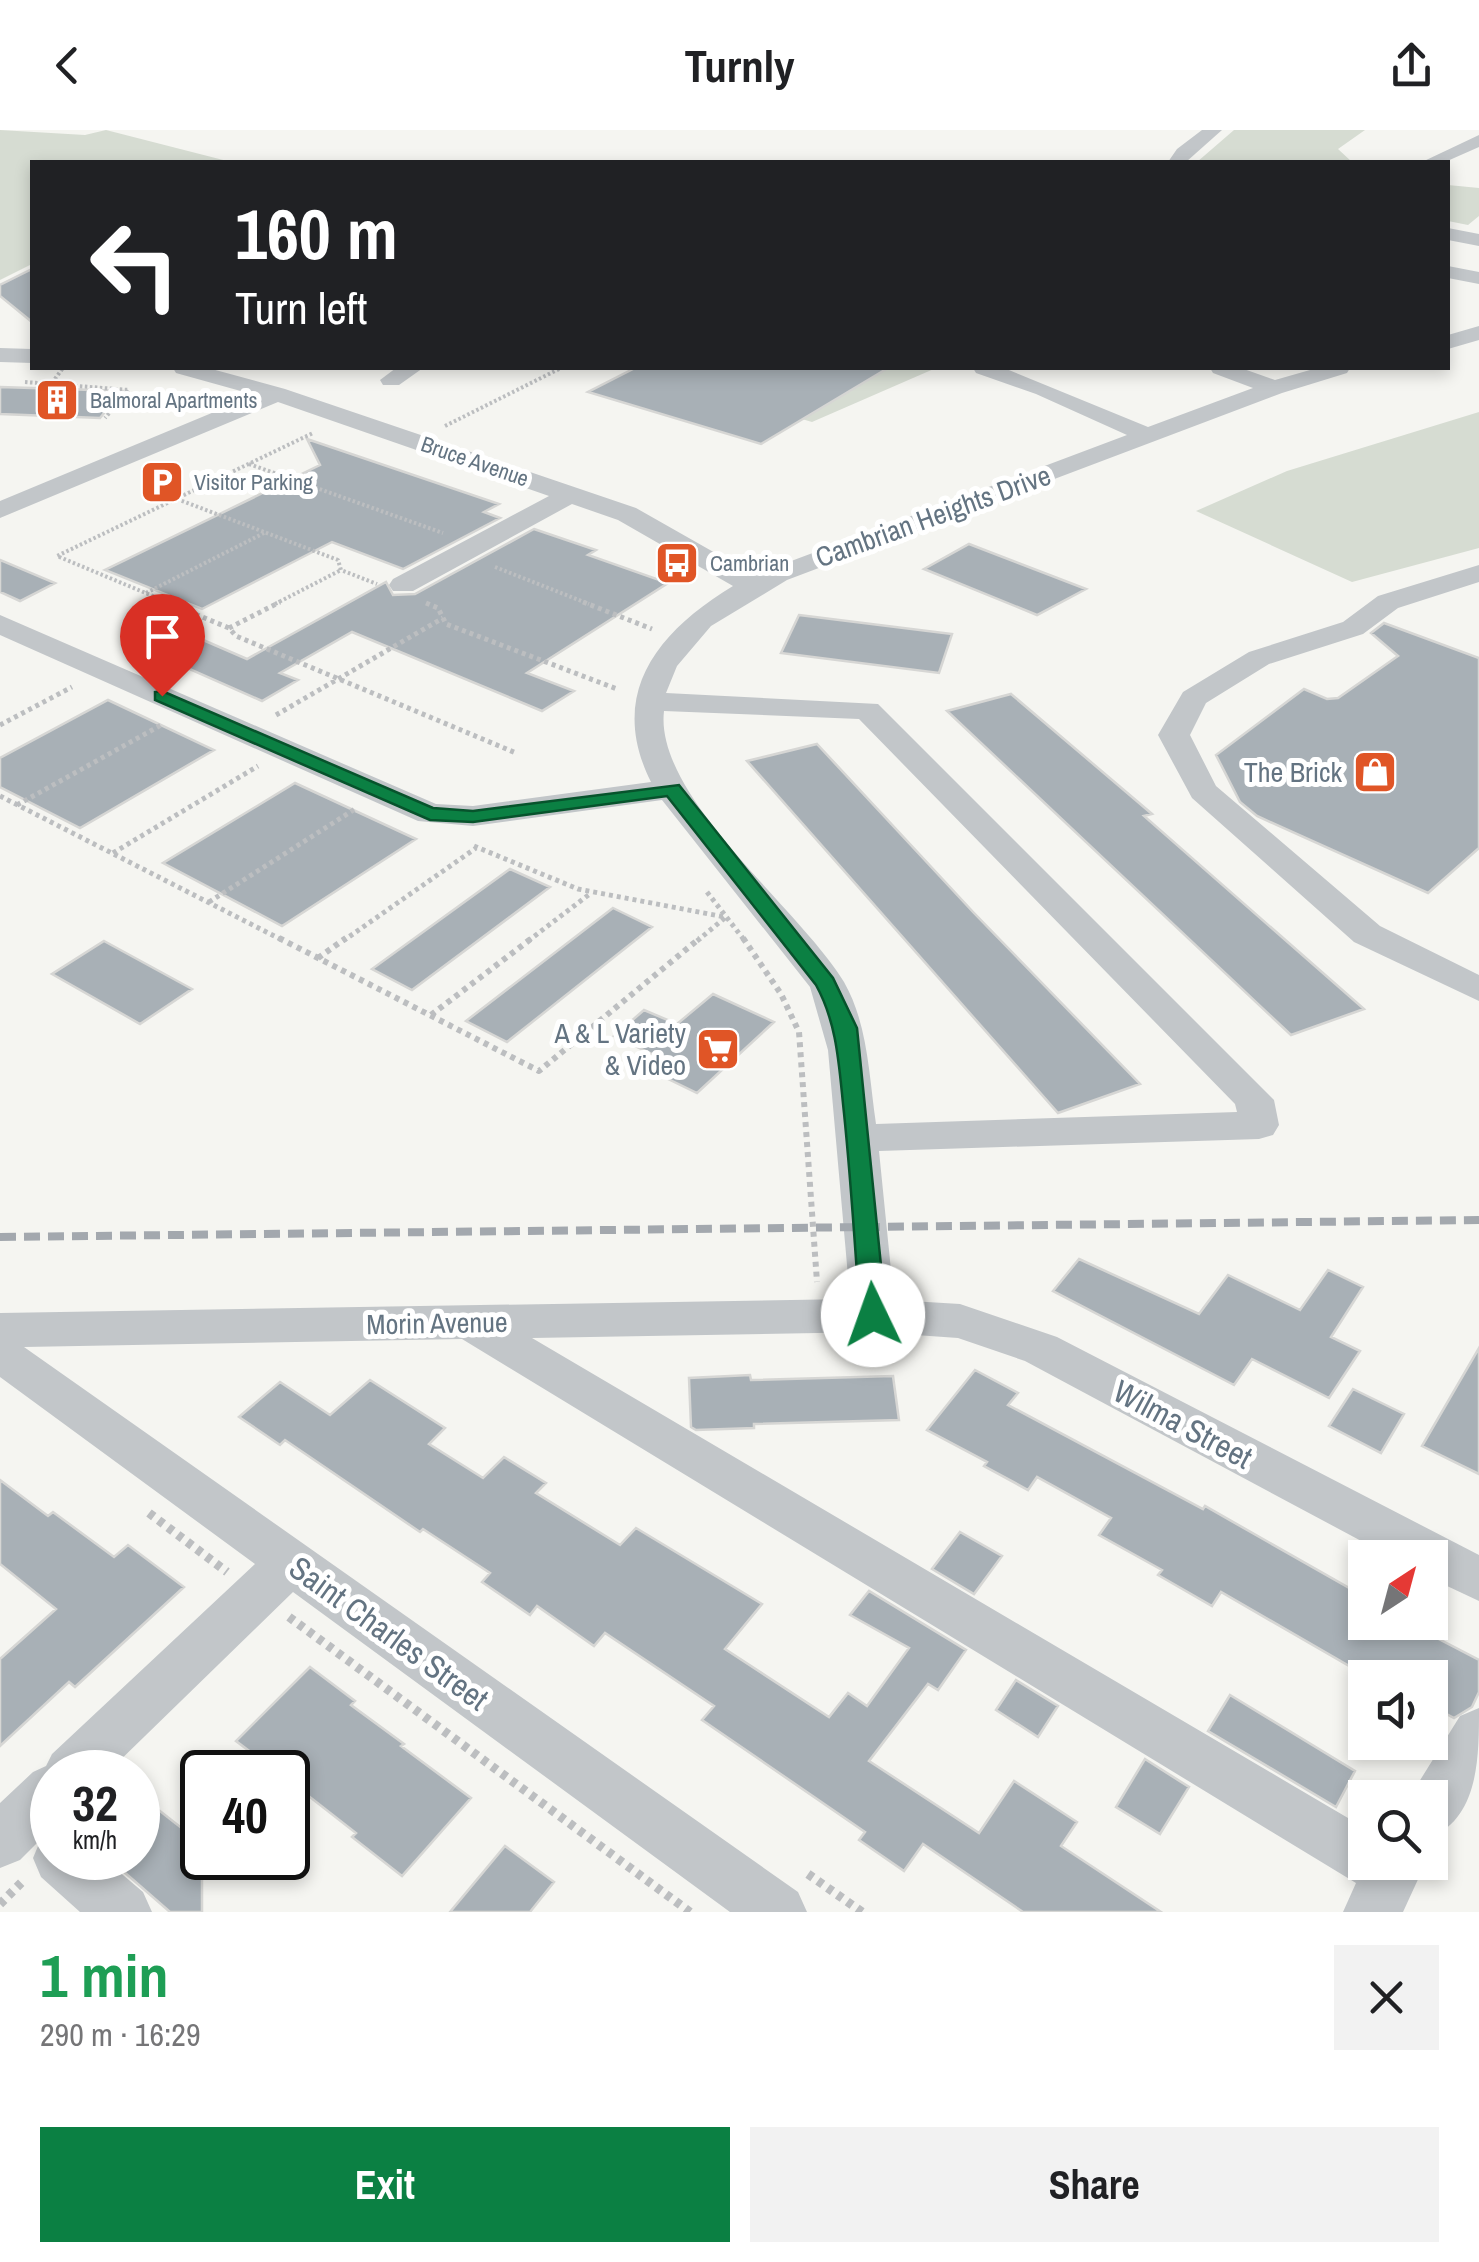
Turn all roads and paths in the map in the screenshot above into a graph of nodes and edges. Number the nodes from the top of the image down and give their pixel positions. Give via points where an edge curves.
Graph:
1 (1213, 130) edge
2 (1479, 140) edge
3 (1178, 160) edge
4 (1435, 160) edge
5 (1450, 234) edge
6 (1479, 240) edge
7 (1450, 272) edge
8 (1479, 278) edge
9 (1479, 332) edge
10 (1450, 341) edge
11 (0, 356) edge
12 (30, 356) edge
13 (62, 370) edge
14 (191, 370) edge
15 (408, 370) edge
16 (557, 370) edge
17 (990, 370) edge
18 (1226, 370) edge
19 (1332, 370) edge
20 (20, 380) dead end
21 (390, 380) dead end
22 (48, 388) junction
23 (1274, 388) junction
24 (278, 394) junction
25 (105, 418) dead end
26 (346, 418) junction
27 (435, 431) dead end
28 (1147, 436) junction
29 (249, 464) junction
30 (571, 494) junction
31 (0, 510) edge
32 (265, 532) dead end
33 (449, 536) dead end
34 (488, 564) dead end
35 (341, 570) dead end
36 (1479, 573) edge
37 (119, 582) junction
38 (403, 585) dead end
39 (752, 586) junction
40 (106, 589) dead end
41 (146, 593) junction
42 (172, 604) junction
43 (157, 612) dead end
44 (443, 618) dead end
45 (0, 624) edge
46 (229, 628) junction
47 (652, 628) dead end
48 (104, 671) junction
49 (340, 678) junction
50 (648, 702) junction
51 (190, 709) junction
52 (0, 725) edge
53 (245, 732) junction
54 (285, 750) junction
55 (516, 753) dead end
56 (672, 789) junction
57 (381, 792) junction
58 (0, 796) edge
59 (17, 805) junction
60 (449, 817) junction
61 (477, 847) junction
62 (112, 854) junction
63 (592, 892) junction
64 (209, 903) junction
65 (318, 958) junction
66 (1479, 989) edge
67 (431, 1015) junction
68 (858, 1138) junction
69 (873, 1315) junction
70 (468, 1322) junction
71 (0, 1330) edge
72 (0, 1353) edge
73 (142, 1508) dead end
74 (274, 1579) junction
75 (1479, 1579) edge
76 (1479, 1733) edge
77 (94, 1750) edge
78 (1448, 1783) edge
79 (1348, 1855) edge
80 (89, 1880) edge
81 (123, 1912) edge
82 (690, 1912) edge
83 (778, 1912) edge

1 - 3 street
2 - 4 street
5 - 6 street
7 - 8 street
9 - 10 street
11 - 12 street
13 - 22 path
14 - 24 street, Bruce Avenue
15 - 21 street
16 - 27 path
17 - 28 street
18 - 23 street
19 - 23 street, Cambrian Heights Drive
20 - 22 path
22 - 25 path via 129,390
23 - 28 street, Cambrian Heights Drive
24 - 26 street, Bruce Avenue
24 - 31 street
26 - 29 path
26 - 30 street, Bruce Avenue
28 - 39 street, Cambrian Heights Drive
29 - 33 path
29 - 37 path via 57,556
30 - 38 street
30 - 39 street, Bruce Avenue via 647,522
32 - 41 path
34 - 47 path
35 - 46 path
36 - 66 street via 1388,602 1353,628 1259,658 1194,698 1174,735 1203,791 1367,934
37 - 40 path
37 - 41 path
39 - 50 street, Cambrian Heights Drive via 680,641
41 - 42 path
42 - 43 path
42 - 46 path
44 - 49 path
45 - 48 street
46 - 49 path
48 - 51 street
48 - 52 path
49 - 53 path
49 - 55 path
50 - 56 street, Cambrian Heights Drive via 653,751
50 - 68 street via 867,710 1254,1100 1260,1125
51 - 53 street
51 - 59 path
53 - 54 street
54 - 57 street
54 - 62 path
56 - 60 street
56 - 68 street, Cambrian Heights Drive via 840,1008
57 - 60 street
57 - 64 path
58 - 59 path
59 - 62 path
60 - 61 path via 454,837
61 - 63 path
61 - 65 path
62 - 64 path
63 - 67 path
63 - 67 path via 726,917 540,1070
64 - 65 path
65 - 67 path
68 - 69 street, Cambrian Heights Drive
69 - 70 street, Morin Avenue
69 - 75 street, Wilma Street via 960,1321 1041,1349
70 - 71 street, Morin Avenue
70 - 79 street
72 - 74 street, Saint Charles Street
73 - 74 path
74 - 77 street
74 - 82 path
74 - 83 street, Saint Charles Street
76 - 78 street
80 - 81 street

